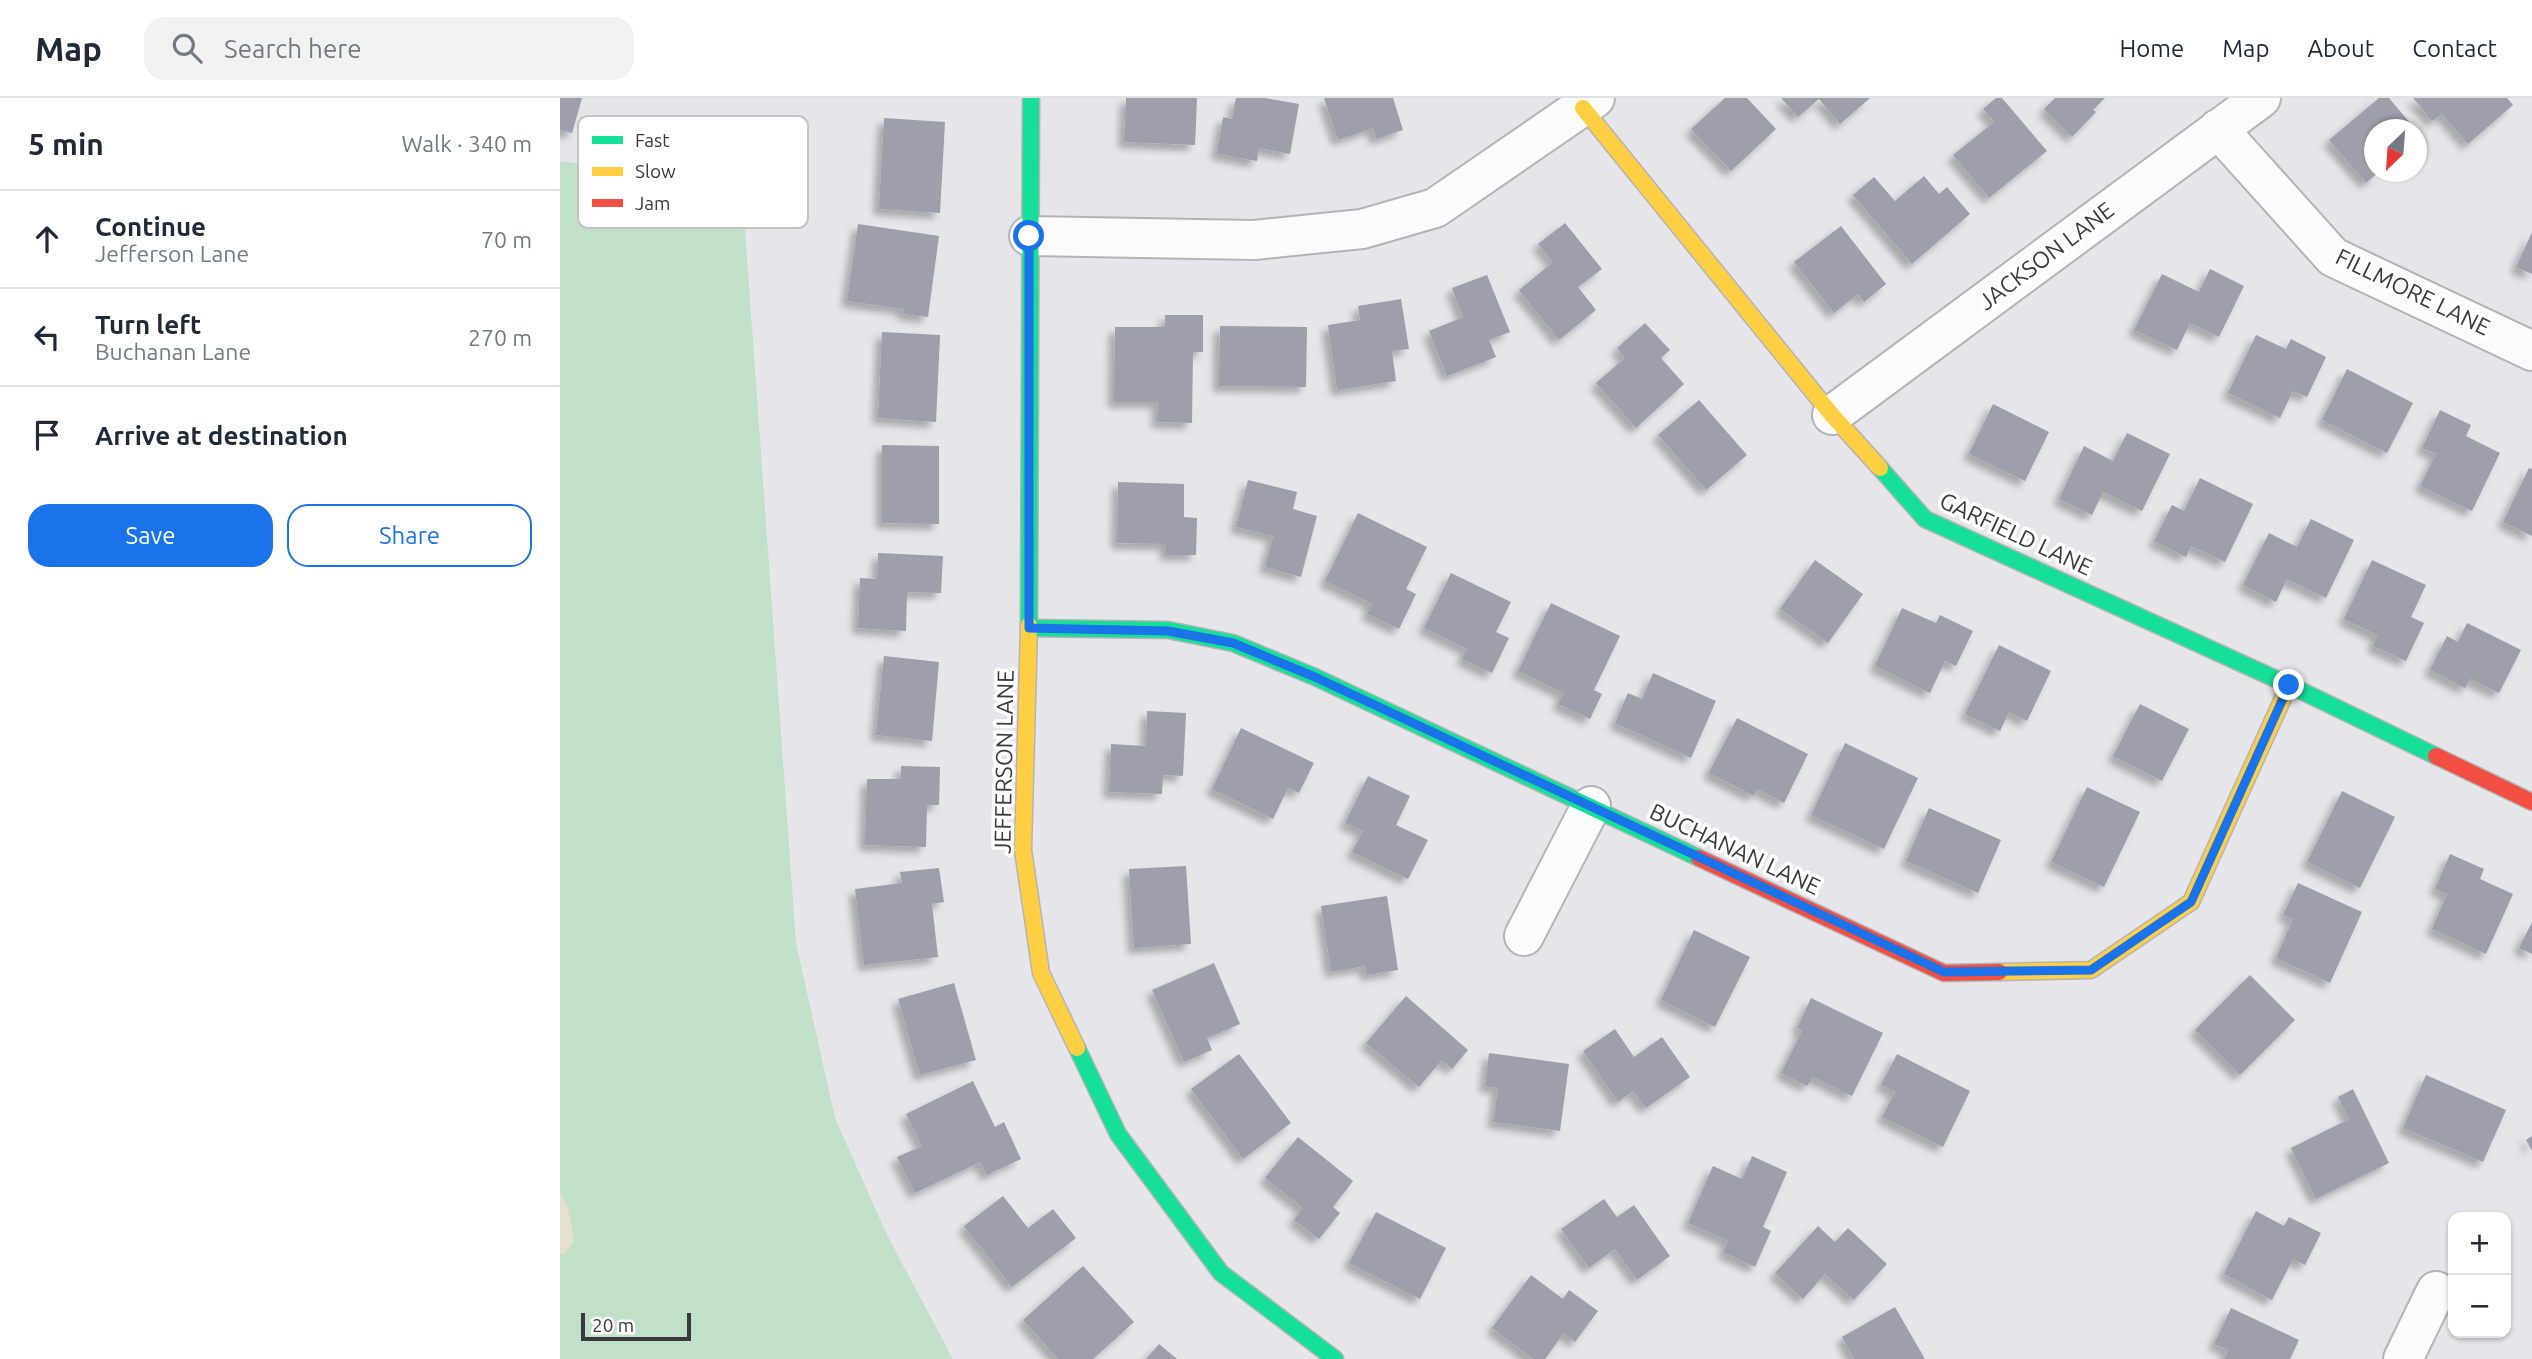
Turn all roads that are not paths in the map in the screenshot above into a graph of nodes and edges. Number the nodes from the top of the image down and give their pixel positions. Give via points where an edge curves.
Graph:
1 (1031, 98) edge
2 (2261, 98) edge
3 (1589, 103) edge
4 (2218, 129) junction
5 (1029, 236) junction
6 (2532, 351) edge
7 (1832, 415) junction
8 (1029, 628) junction
9 (2289, 685) junction
10 (2532, 802) edge
11 (1591, 806) junction
12 (1524, 936) dead end
13 (2436, 1291) dead end
14 (1335, 1359) edge
15 (2403, 1359) edge

1 - 5 street, JEFFERSON LANE
2 - 4 street, JACKSON LANE
3 - 5 street via 1435,208 1362,229 1254,240
3 - 7 street, GARFIELD LANE
4 - 6 street, FILLMORE LANE via 2333,257
4 - 7 street, JACKSON LANE
5 - 8 street, JEFFERSON LANE
7 - 9 street, GARFIELD LANE via 1925,519
8 - 11 street, BUCHANAN LANE via 1168,631 1233,643
8 - 14 street, JEFFERSON LANE via 1023,850 1041,973 1118,1134 1221,1273
9 - 10 street, GARFIELD LANE
9 - 11 street, BUCHANAN LANE via 2191,902 2091,970 1944,972
11 - 12 street
13 - 15 street

